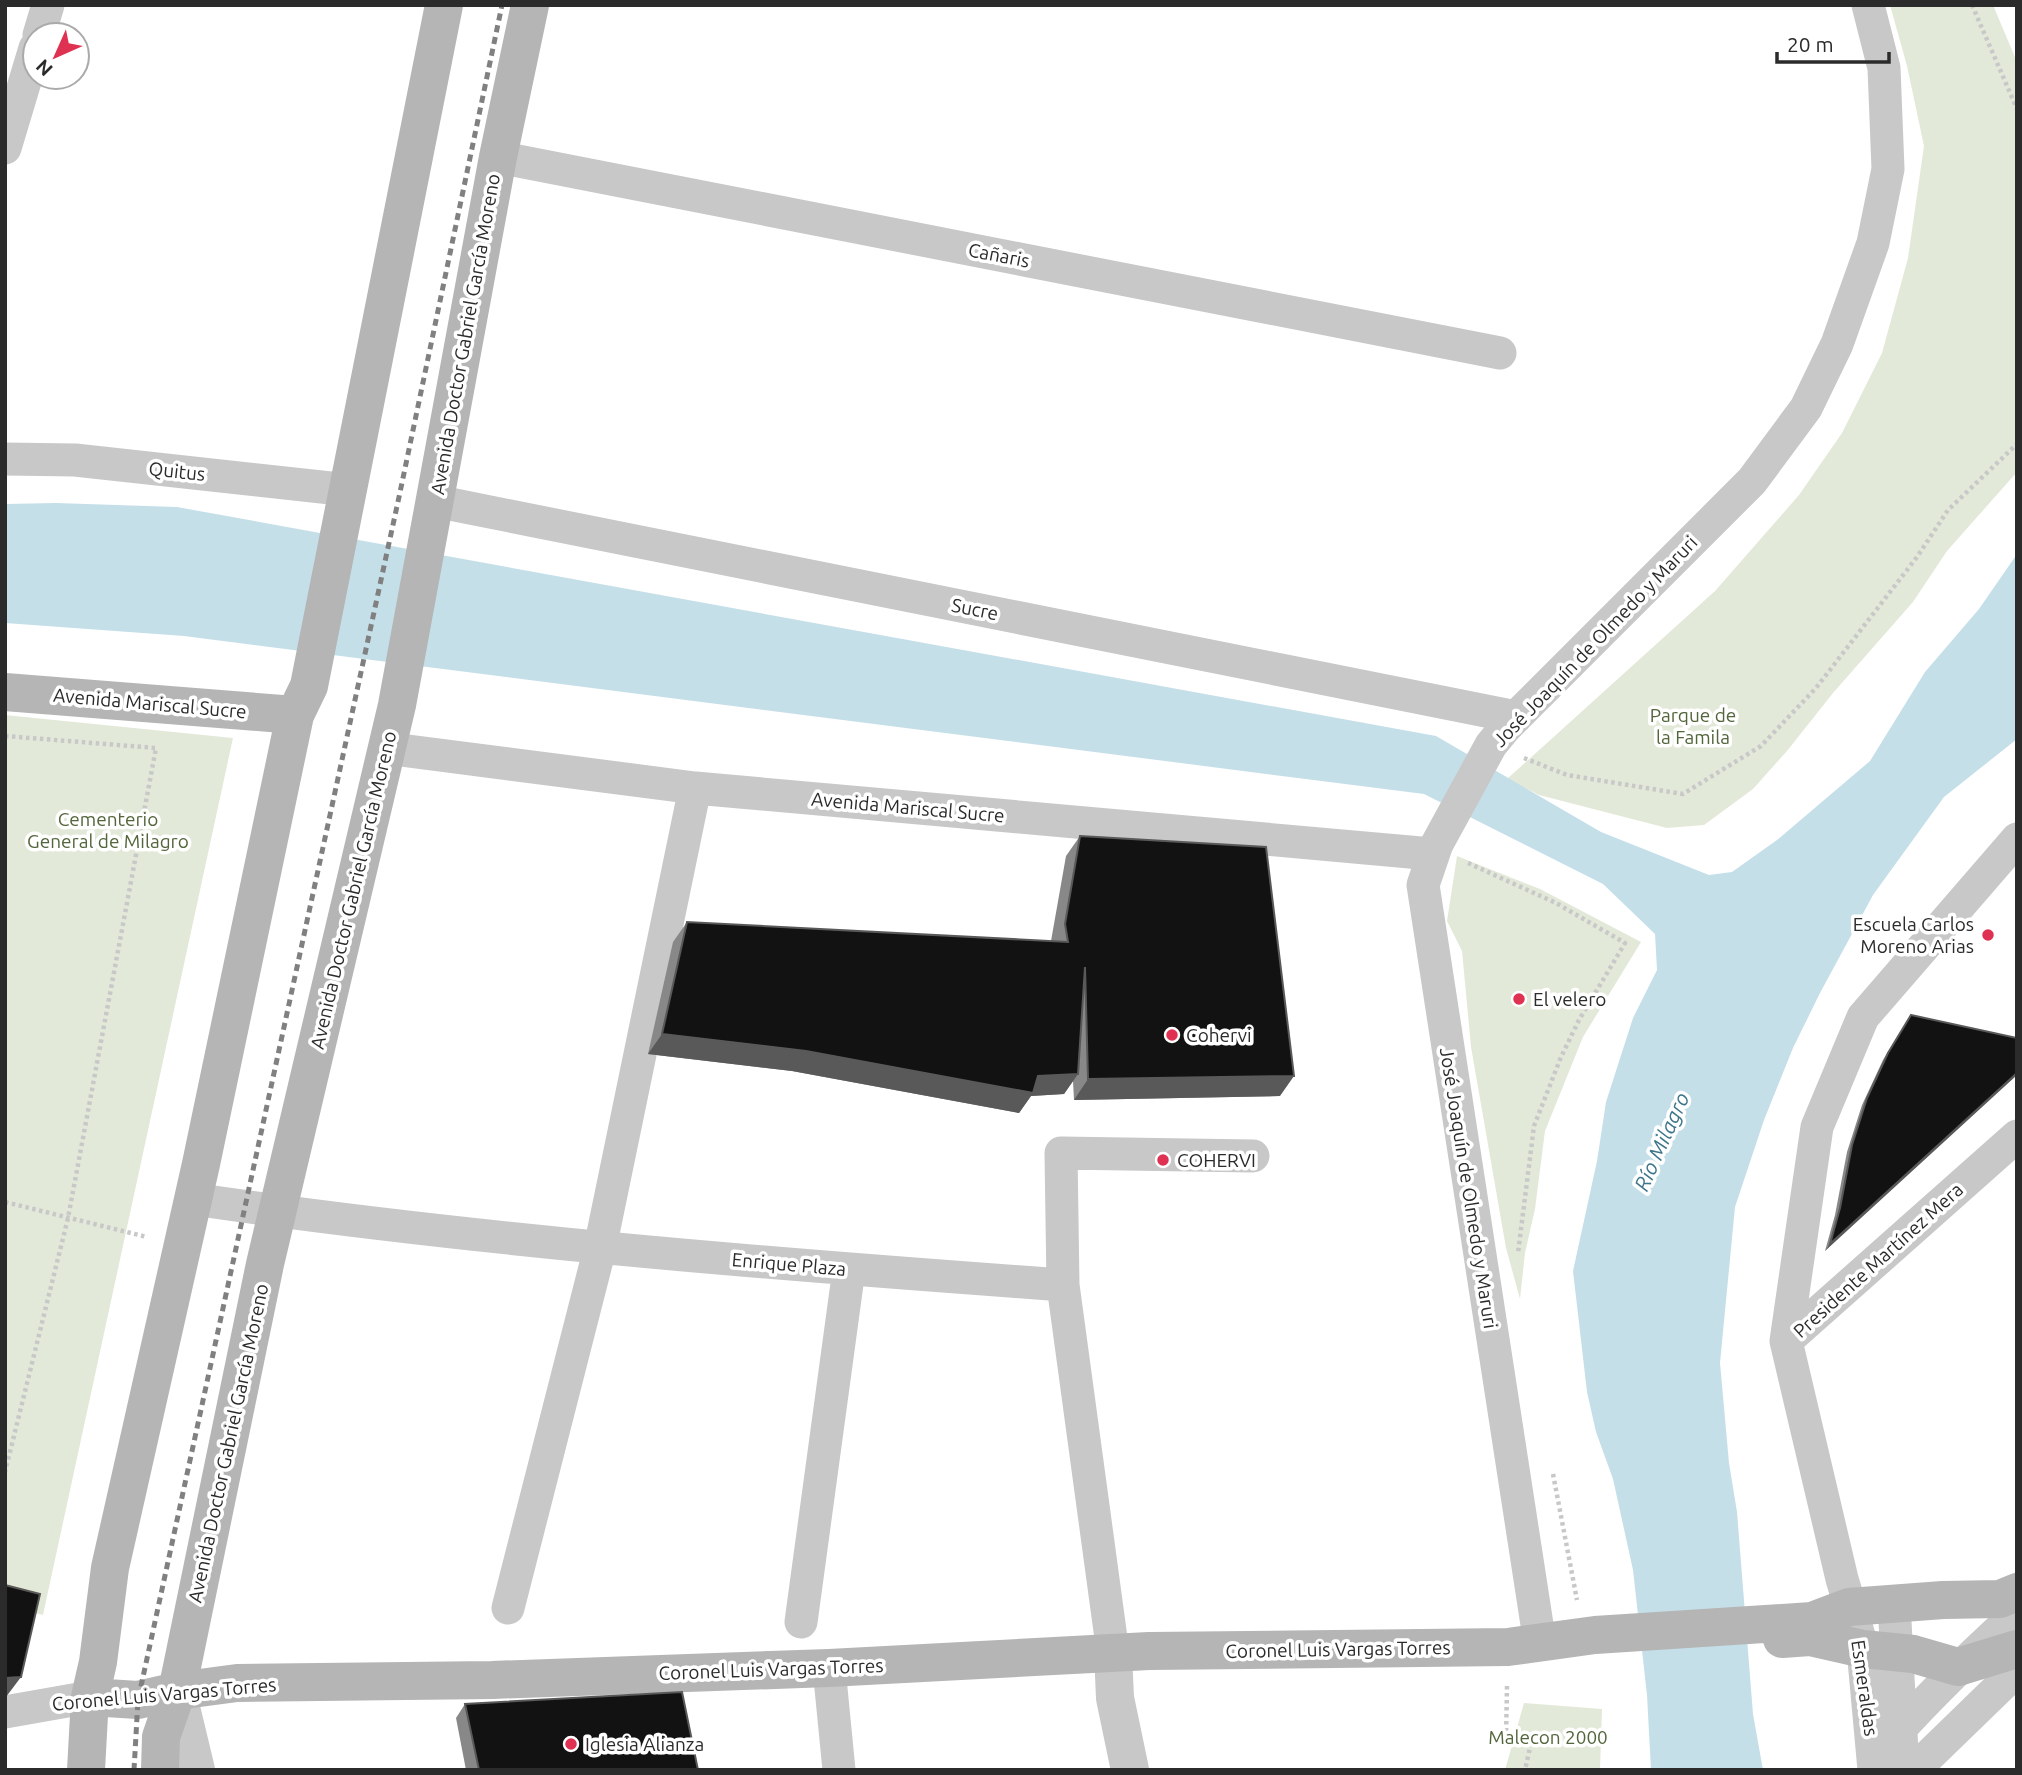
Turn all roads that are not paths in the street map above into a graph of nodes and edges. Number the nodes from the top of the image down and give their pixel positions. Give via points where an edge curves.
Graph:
1 (444, 5) edge
2 (530, 5) edge
3 (1868, 5) edge
4 (22, 91) edge
5 (5, 148) edge
6 (498, 157) junction
7 (1500, 354) dead end
8 (5, 459) edge
9 (435, 501) junction
10 (346, 504) junction
11 (5, 692) edge
12 (302, 701) junction
13 (1516, 717) junction
14 (385, 748) junction
15 (695, 788) junction
16 (2017, 839) edge
17 (1442, 851) junction
18 (2017, 1136) edge
19 (1253, 1156) dead end
20 (192, 1199) junction
21 (277, 1211) junction
22 (600, 1248) junction
23 (849, 1269) junction
24 (1063, 1285) junction
25 (1786, 1341) junction
26 (2017, 1592) edge
27 (1894, 1603) junction
28 (1849, 1607) junction
29 (508, 1608) dead end
30 (2017, 1614) edge
31 (801, 1622) dead end
32 (1811, 1629) junction
33 (1524, 1646) junction
34 (2017, 1648) edge
35 (1880, 1651) junction
36 (1113, 1653) junction
37 (1958, 1667) junction
38 (829, 1668) junction
39 (2017, 1670) edge
40 (177, 1691) junction
41 (90, 1697) junction
42 (5, 1712) edge
43 (1901, 1727) junction
44 (1884, 1766) edge
45 (86, 1770) edge
46 (160, 1770) edge
47 (197, 1770) edge
48 (839, 1770) edge
49 (1130, 1770) edge
50 (1914, 1770) edge

1 - 10 main road
2 - 6 main road, Avenida Doctor Gabriel García Moreno
3 - 13 street, José Joaquín de Olmedo y Maruri via 1884,68 1888,169 1872,243 1837,344 1811,398 1752,481
4 - 5 street
6 - 7 street, Cañaris
6 - 9 main road, Avenida Doctor Gabriel García Moreno
8 - 10 street, Quitus via 75,460
9 - 13 street, Sucre
9 - 14 main road, Avenida Doctor Gabriel García Moreno
10 - 12 main road
11 - 12 main road, Avenida Mariscal Sucre
12 - 20 main road
13 - 17 street, José Joaquín de Olmedo y Maruri via 1487,751
14 - 15 street, Avenida Mariscal Sucre
14 - 21 main road, Avenida Doctor Gabriel García Moreno
15 - 17 street, Avenida Mariscal Sucre
15 - 22 street
16 - 25 street via 1863,1017 1817,1127
17 - 33 street, José Joaquín de Olmedo y Maruri via 1423,885
18 - 25 street, Presidente Martínez Mera
19 - 24 street via 1061,1153
20 - 21 street, Enrique Plaza
20 - 41 main road via 110,1568
21 - 22 street, Enrique Plaza
21 - 40 main road, Avenida Doctor Gabriel García Moreno
22 - 23 street, Enrique Plaza
22 - 29 street
23 - 24 street, Enrique Plaza
23 - 31 street
24 - 36 street
25 - 28 street, Presidente Martínez Mera
26 - 27 main road via 2000,1599
27 - 28 main road
27 - 35 street
28 - 32 main road
28 - 35 street, Esmeraldas
30 - 37 street
32 - 33 main road, Coronel Luis Vargas Torres via 1590,1631 1578,1651
32 - 35 main road
33 - 36 main road, Coronel Luis Vargas Torres
34 - 37 main road
35 - 37 main road via 1913,1654
35 - 43 street
35 - 44 street, Esmeraldas
36 - 38 main road, Coronel Luis Vargas Torres
36 - 49 street via 1115,1698
37 - 43 street
38 - 40 main road, Coronel Luis Vargas Torres via 237,1683
38 - 48 street
39 - 50 street
40 - 41 main road, Coronel Luis Vargas Torres via 138,1700
40 - 46 main road, Avenida Doctor Gabriel García Moreno via 161,1737
40 - 47 street
41 - 42 street, Coronel Luis Vargas Torres
41 - 45 main road
43 - 44 street

